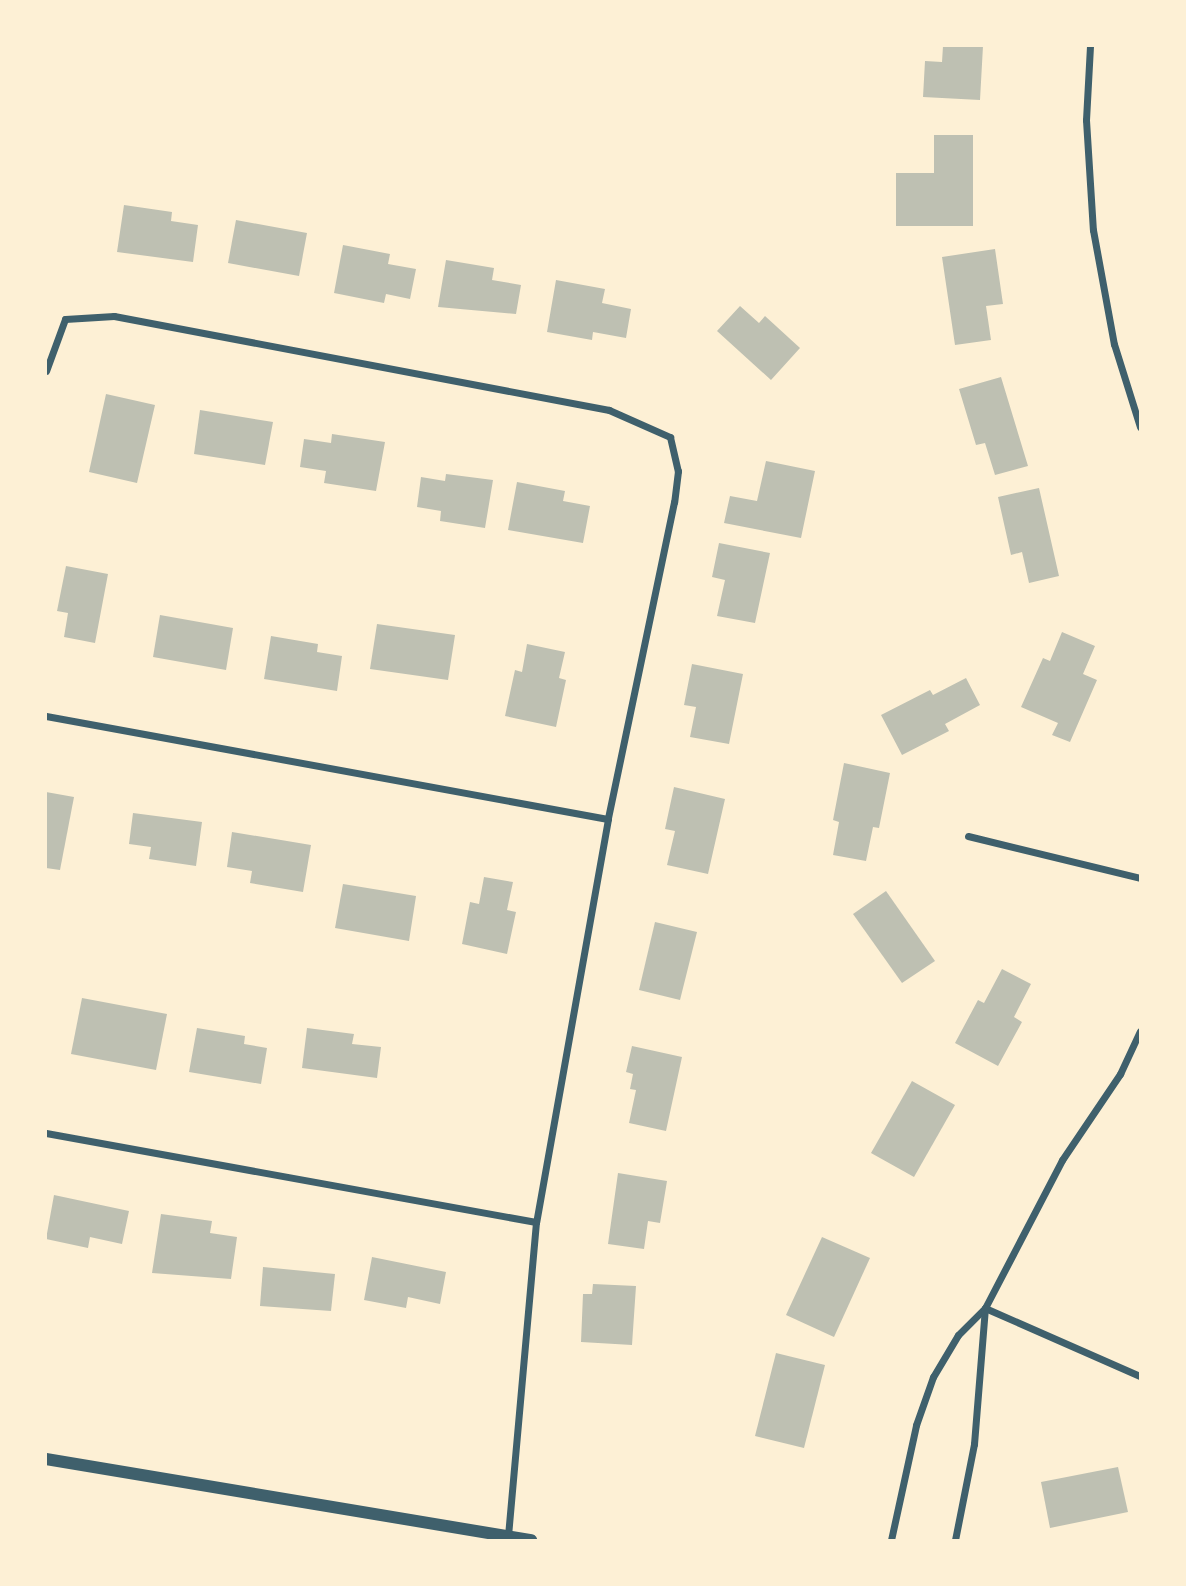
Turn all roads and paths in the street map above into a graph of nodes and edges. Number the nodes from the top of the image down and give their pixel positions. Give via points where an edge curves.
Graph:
1 (1090, 46) edge
2 (46, 371) edge
3 (1140, 427) edge
4 (46, 716) edge
5 (608, 819) junction
6 (968, 836) dead end
7 (1140, 878) edge
8 (1140, 1031) edge
9 (46, 1133) edge
10 (536, 1222) junction
11 (985, 1308) junction
12 (1140, 1376) edge
13 (46, 1459) edge
14 (508, 1536) junction
15 (531, 1541) edge
16 (891, 1541) edge
17 (955, 1541) edge

1 - 3 street via 1086,120 1093,230 1114,344
2 - 5 street via 65,319 114,316 609,410 670,437 678,471 674,502
4 - 5 street
5 - 10 street
6 - 7 street
8 - 11 street via 1121,1074 1062,1160
9 - 10 street
10 - 14 street
11 - 12 street
11 - 16 street via 958,1335 933,1377 916,1425
11 - 17 street via 974,1444
13 - 14 street
14 - 15 street

